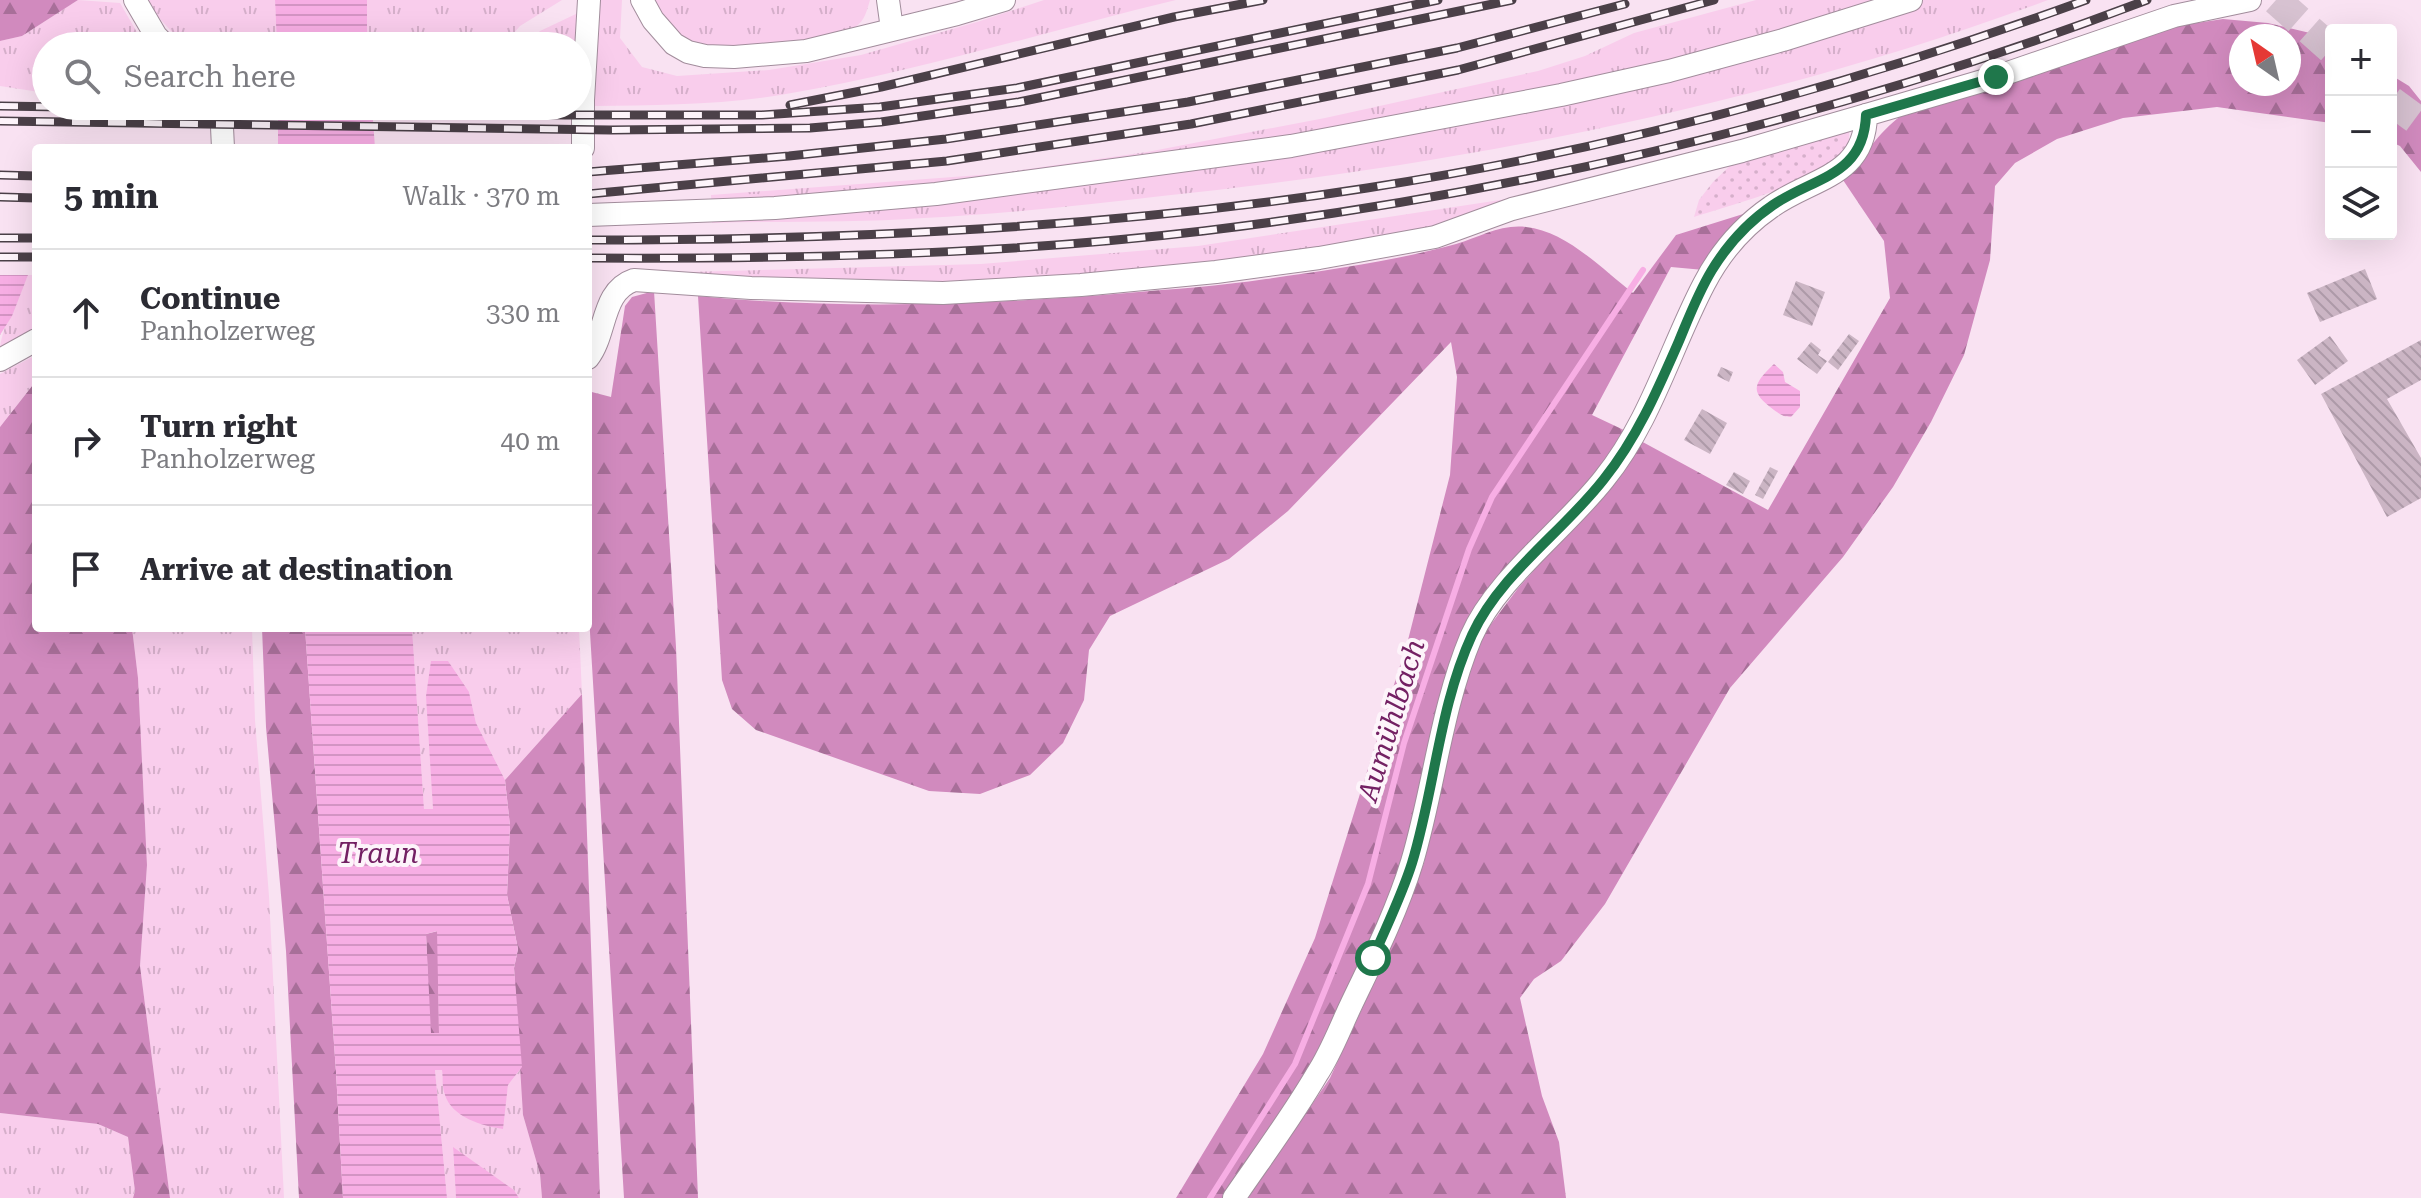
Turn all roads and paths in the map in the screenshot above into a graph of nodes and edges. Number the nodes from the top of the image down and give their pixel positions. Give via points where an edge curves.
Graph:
1 (135, 0) edge
2 (589, 0) edge
3 (642, 0) edge
4 (888, 0) edge
5 (1004, 0) edge
6 (1911, 0) edge
7 (2250, 0) edge
8 (892, 29) junction
9 (154, 32) edge
10 (587, 32) edge
11 (1866, 115) junction
12 (222, 120) edge
13 (583, 120) edge
14 (223, 144) edge
15 (583, 144) edge
16 (592, 215) edge
17 (32, 342) edge
18 (592, 351) edge
19 (0, 360) edge
20 (1234, 1198) edge

1 - 9 street
2 - 10 street
3 - 8 street via 674,44 705,56 806,51
4 - 8 street
5 - 8 street
6 - 16 street via 1669,71 1291,146 936,194 775,208
7 - 11 street via 2174,16
11 - 18 street via 1512,209 1435,237 1231,271 943,293 634,280 614,293
11 - 20 street via 1863,141 1847,163 1773,205 1727,246 1704,283 1658,390 1627,446 1605,479 1508,580 1472,634 1451,693 1412,863 1373,958 1319,1073
12 - 14 street
13 - 15 street
17 - 19 street

